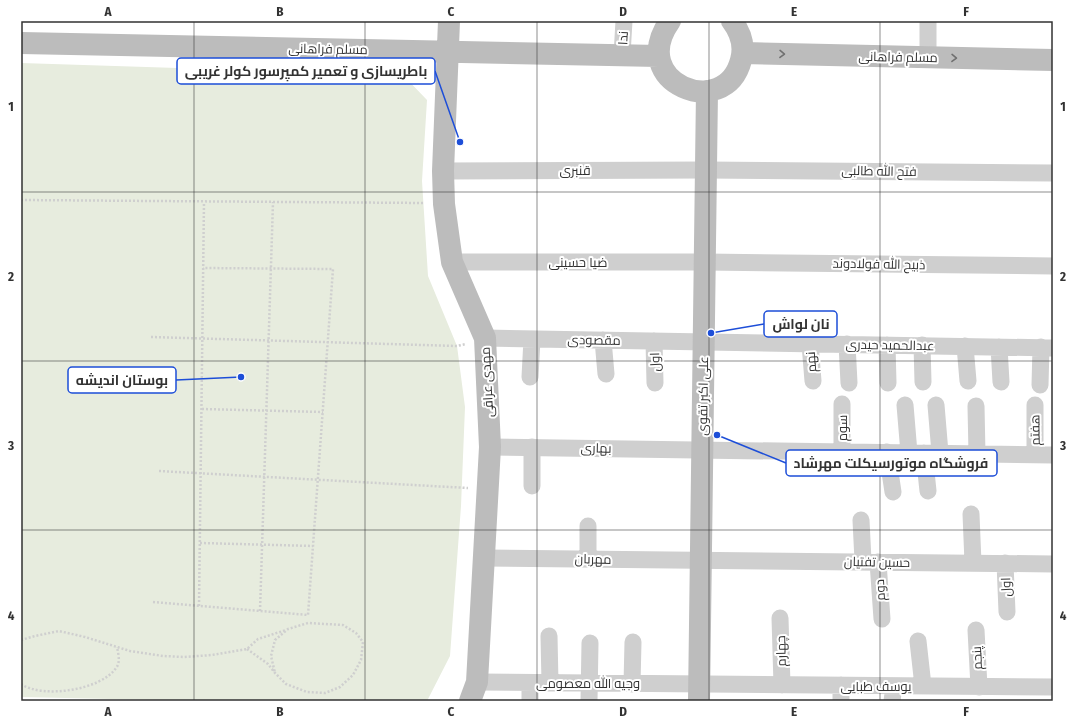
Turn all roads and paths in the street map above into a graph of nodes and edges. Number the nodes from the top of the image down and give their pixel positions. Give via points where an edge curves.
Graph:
1 (449, 21) edge
2 (624, 21) edge
3 (670, 21) edge
4 (732, 21) edge
5 (928, 21) edge
6 (21, 43) edge
7 (448, 52) junction
8 (743, 54) junction
9 (622, 55) junction
10 (659, 56) junction
11 (928, 58) junction
12 (1053, 60) edge
13 (707, 91) junction
14 (706, 170) junction
15 (443, 171) junction
16 (1053, 173) edge
17 (21, 200) edge
18 (204, 202) junction
19 (273, 202) junction
20 (444, 204) junction
21 (452, 262) junction
22 (705, 262) junction
23 (1053, 266) edge
24 (203, 268) junction
25 (271, 268) junction
26 (151, 337) dead end
27 (202, 338) junction
28 (485, 338) junction
29 (532, 339) junction
30 (603, 340) junction
31 (269, 341) junction
32 (654, 341) junction
33 (704, 342) junction
34 (328, 343) junction
35 (810, 344) junction
36 (847, 344) junction
37 (887, 345) junction
38 (922, 345) junction
39 (965, 346) junction
40 (999, 347) junction
41 (1047, 347) edge
42 (606, 374) dead end
43 (530, 377) dead end
44 (813, 381) dead end
45 (924, 382) dead end
46 (968, 382) dead end
47 (1001, 382) dead end
48 (655, 383) dead end
49 (849, 383) dead end
50 (888, 383) dead end
51 (1040, 385) dead end
52 (842, 404) dead end
53 (905, 405) dead end
54 (936, 405) dead end
55 (1035, 405) dead end
56 (976, 406) dead end
57 (202, 409) junction
58 (267, 410) junction
59 (323, 412) junction
60 (490, 447) junction
61 (532, 447) junction
62 (702, 450) junction
63 (842, 452) junction
64 (887, 452) junction
65 (924, 453) junction
66 (977, 454) junction
67 (1035, 454) junction
68 (1053, 455) edge
69 (159, 471) dead end
70 (201, 473) junction
71 (265, 477) junction
72 (318, 480) junction
73 (532, 486) dead end
74 (488, 489) junction
75 (928, 491) dead end
76 (893, 492) dead end
77 (971, 514) dead end
78 (860, 520) dead end
79 (588, 526) dead end
80 (200, 543) junction
81 (262, 545) junction
82 (313, 546) junction
83 (484, 558) junction
84 (588, 559) junction
85 (701, 560) junction
86 (871, 562) junction
87 (973, 563) junction
88 (1005, 563) junction
89 (1053, 564) edge
90 (154, 602) dead end
91 (199, 606) junction
92 (260, 611) junction
93 (1007, 612) dead end
94 (780, 618) dead end
95 (882, 619) dead end
96 (288, 629) junction
97 (976, 630) dead end
98 (549, 636) dead end
99 (21, 640) edge
100 (918, 641) dead end
101 (633, 642) dead end
102 (590, 643) dead end
103 (117, 647) junction
104 (247, 649) junction
105 (275, 673) junction
106 (530, 683) junction
107 (550, 683) junction
108 (21, 684) edge
109 (589, 684) junction
110 (632, 684) junction
111 (782, 685) junction
112 (923, 686) junction
113 (979, 686) junction
114 (1053, 687) edge
115 (474, 692) edge
116 (699, 693) edge
117 (841, 693) edge
118 (893, 693) edge
119 (530, 701) edge
120 (588, 701) edge

1 - 7 main road, مهدی عراقی
2 - 9 street, ندا
3 - 10 main road via 659,43
4 - 8 main road via 738,28 742,40
5 - 11 street
6 - 7 main road, مسلم فراهانی
7 - 9 main road, مسلم فراهانی
7 - 15 main road, مهدی عراقی
8 -> 11 main road, مسلم فراهانی
8 - 13 main road via 732,79 720,87
9 - 10 main road, مسلم فراهانی
10 - 13 main road via 663,69 681,87
11 -> 12 main road, مسلم فراهانی
13 - 14 main road, علی اکبر تقوی
14 - 15 street, قنبری
14 - 16 street, فتح الله طالبی
14 - 22 main road, علی اکبر تقوی
15 - 20 main road, مهدی عراقی
17 - 18 path
18 - 19 path
18 - 24 path
19 - 20 path
19 - 25 path
20 - 21 main road, مهدی عراقی
21 - 22 street, ضیا حسینی
21 - 28 main road, مهدی عراقی
22 - 23 street, ذبیح الله فولادوند
22 - 33 main road, علی اکبر تقوی
24 - 25 path
24 - 27 path
25 - 31 path
25 - 34 path via 333,269
26 - 27 path
27 - 31 path
27 - 57 path
28 - 29 street, مقصودی
28 - 34 path via 457,346
28 - 60 main road, مهدی عراقی
29 - 30 street, مقصودی
29 - 43 street
30 - 32 street, مقصودی
30 - 42 street
31 - 34 path
31 - 58 path
32 - 33 street, مقصودی
32 - 48 street, اول
33 - 35 street, عبدالحمید حیدری
33 - 62 main road, علی اکبر تقوی
34 - 59 path
35 - 36 street, عبدالحمید حیدری
35 - 44 street, نهم
36 - 37 street, عبدالحمید حیدری
36 - 49 street
37 - 38 street, عبدالحمید حیدری
37 - 50 street
38 - 39 street, عبدالحمید حیدری
38 - 45 street
39 - 40 street, عبدالحمید حیدری
39 - 46 street
40 - 41 street, عبدالحمید حیدری
40 - 47 street
41 - 51 street
52 - 63 street, سوم
53 - 65 street
54 - 65 street
55 - 67 street, هفتم
56 - 66 street
57 - 58 path
57 - 70 path
58 - 59 path
58 - 71 path
59 - 72 path
60 - 61 street, بهاری
60 - 74 main road, مهدی عراقی
61 - 62 street, بهاری
61 - 73 street
62 - 63 street, بهاری
62 - 85 main road, علی اکبر تقوی
63 - 64 street, بهاری
64 - 65 street, بهاری
64 - 76 street
65 - 66 street, بهاری
65 - 75 street
66 - 67 street, بهاری
67 - 68 street, بهاری
69 - 70 path
70 - 71 path
70 - 80 path
71 - 72 path
71 - 81 path
72 - 74 path
72 - 82 path
74 - 83 main road, مهدی عراقی
77 - 87 street
78 - 86 street
79 - 84 street
80 - 81 path
80 - 91 path
81 - 82 path
81 - 92 path
82 - 92 path via 308,615
83 - 84 street, مهربان
83 - 115 main road, مهدی عراقی
84 - 85 street, مهربان
85 - 86 street, حسین تفتیان
85 - 116 main road, علی اکبر تقوی
86 - 87 street, حسین تفتیان
86 - 95 street, دوم
87 - 88 street, حسین تفتیان
88 - 89 street, حسین تفتیان
88 - 93 street, اول
90 - 91 path
91 - 92 path
94 - 111 street, چهارم
96 - 104 path via 258,639
96 - 105 path via 275,640 271,656
96 - 105 path via 308,623 343,625 356,633 362,642 361,660 345,683 326,693 307,692 286,684
97 - 113 street, پنجم
98 - 107 street
99 - 103 path via 59,632
100 - 112 street
101 - 110 street
102 - 109 street
103 - 104 path via 156,655 184,657
103 - 108 path via 117,667 106,677 89,686 73,690 46,690
104 - 105 path via 268,664
106 - 107 street, وجیه الله معصومی
106 - 115 street, وجیه الله معصومی
106 - 119 street
107 - 109 street, وجیه الله معصومی
109 - 110 street, وجیه الله معصومی
109 - 120 street
110 - 116 street, وجیه الله معصومی
111 - 116 street, یوسف طبایی
111 - 117 street, یوسف طبایی
112 - 113 street, یوسف طبایی
112 - 118 street, یوسف طبایی
113 - 114 street, یوسف طبایی
117 - 118 street, یوسف طبایی

